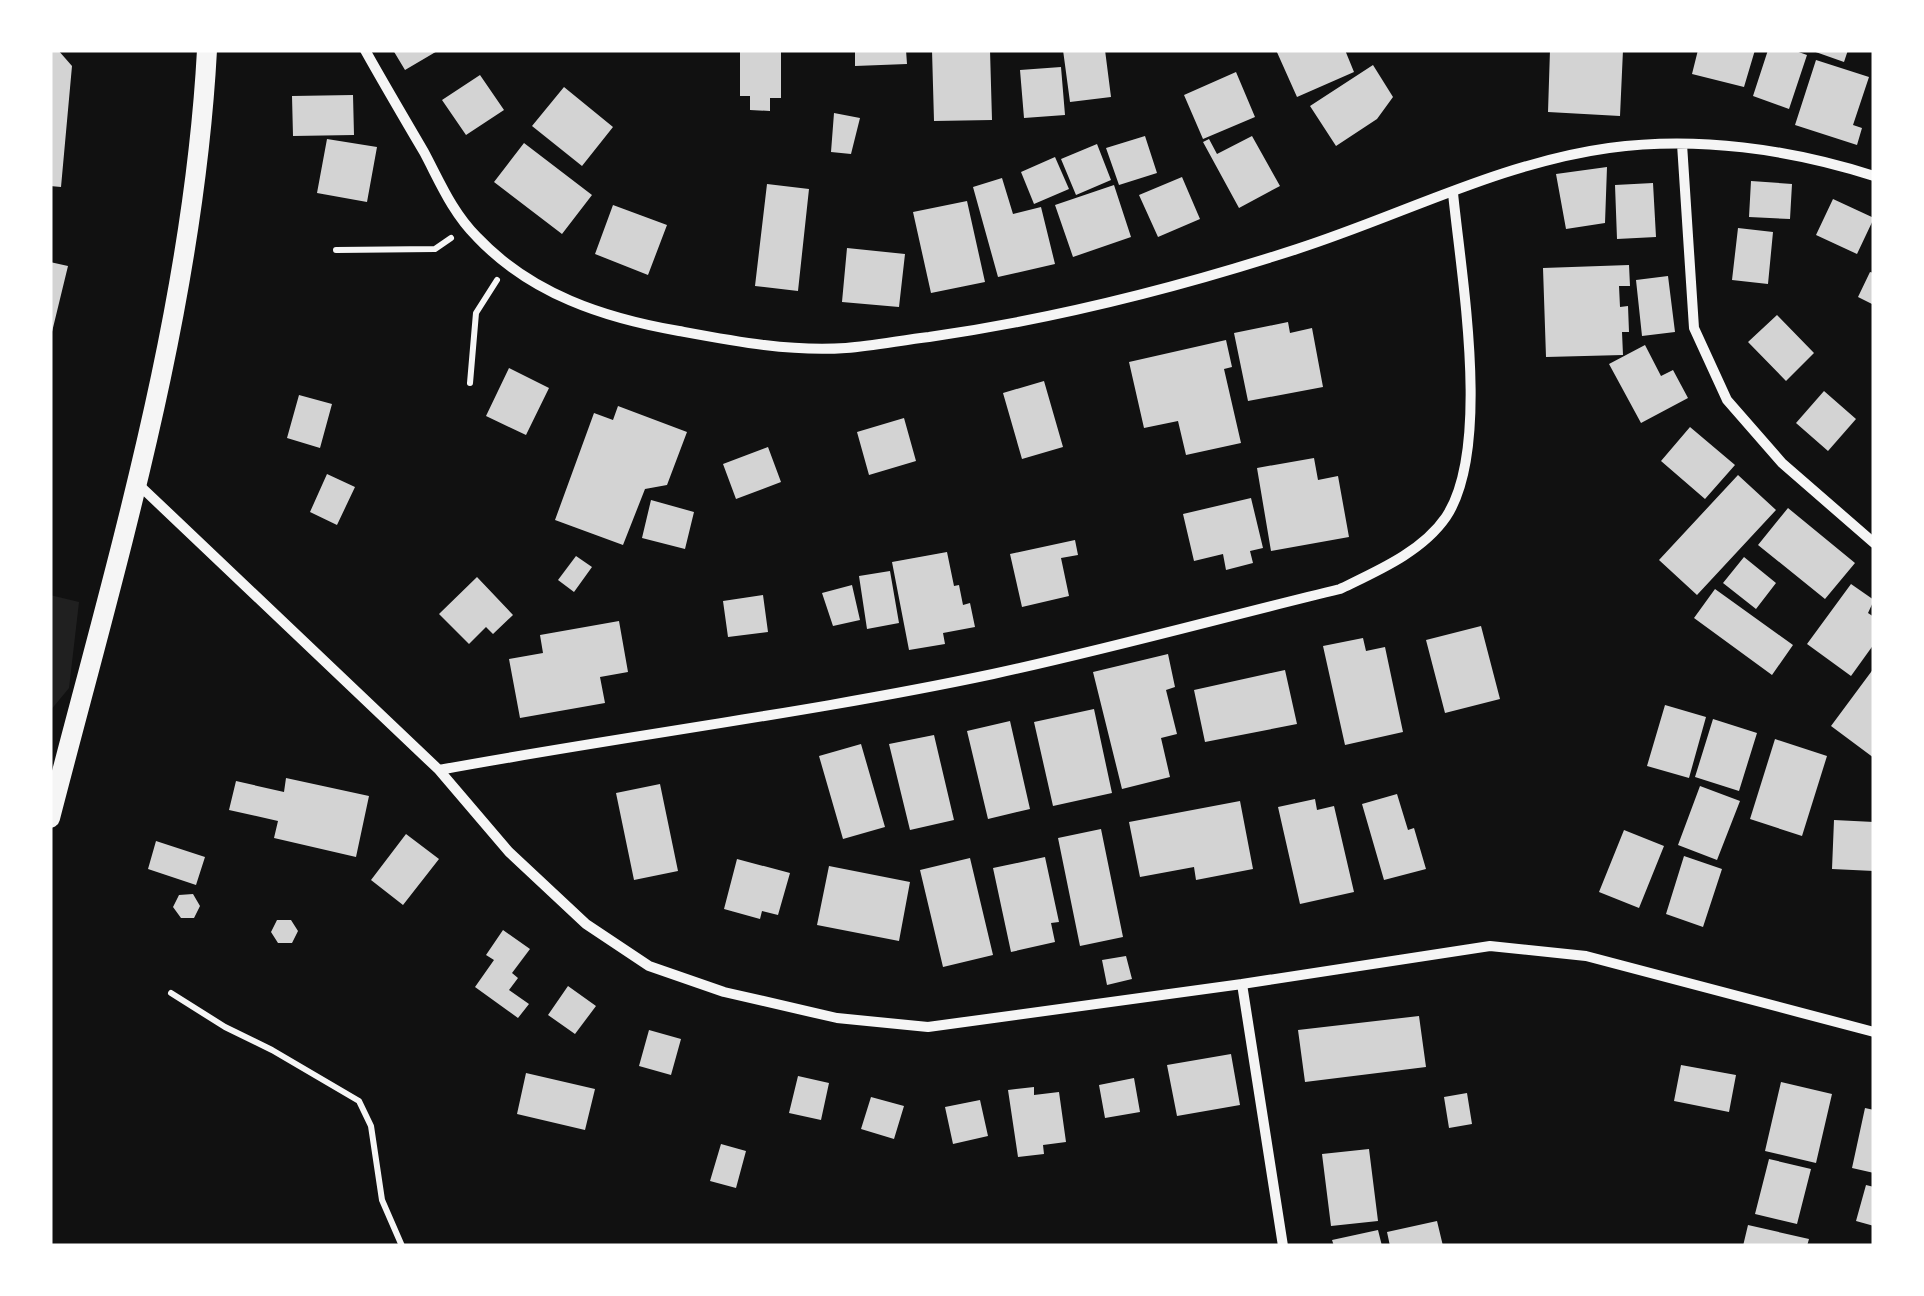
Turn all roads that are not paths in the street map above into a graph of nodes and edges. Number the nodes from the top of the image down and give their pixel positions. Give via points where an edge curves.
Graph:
1 (206, 50) edge
2 (365, 50) edge
3 (1682, 144) junction
4 (1874, 176) edge
5 (1453, 194) junction
6 (136, 482) junction
7 (1874, 543) edge
8 (439, 770) junction
9 (50, 818) edge
10 (1242, 984) junction
11 (1874, 1032) edge
12 (1283, 1246) edge

1 - 6 main road via 180,272
2 - 5 street via 449,203 507,264 579,307 753,344 844,348 1032,320 1300,248
3 - 4 street via 1815,156
3 - 5 street via 1608,148 1541,162
3 - 7 street via 1694,328 1727,400 1782,463
5 - 8 street via 1471,368 1466,463 1447,516 1386,566 1340,589 994,674
6 - 8 street
6 - 9 main road
8 - 10 street via 510,852 586,924 649,966 724,992 838,1018 928,1028
10 - 11 street via 1490,946 1586,956
10 - 12 street

